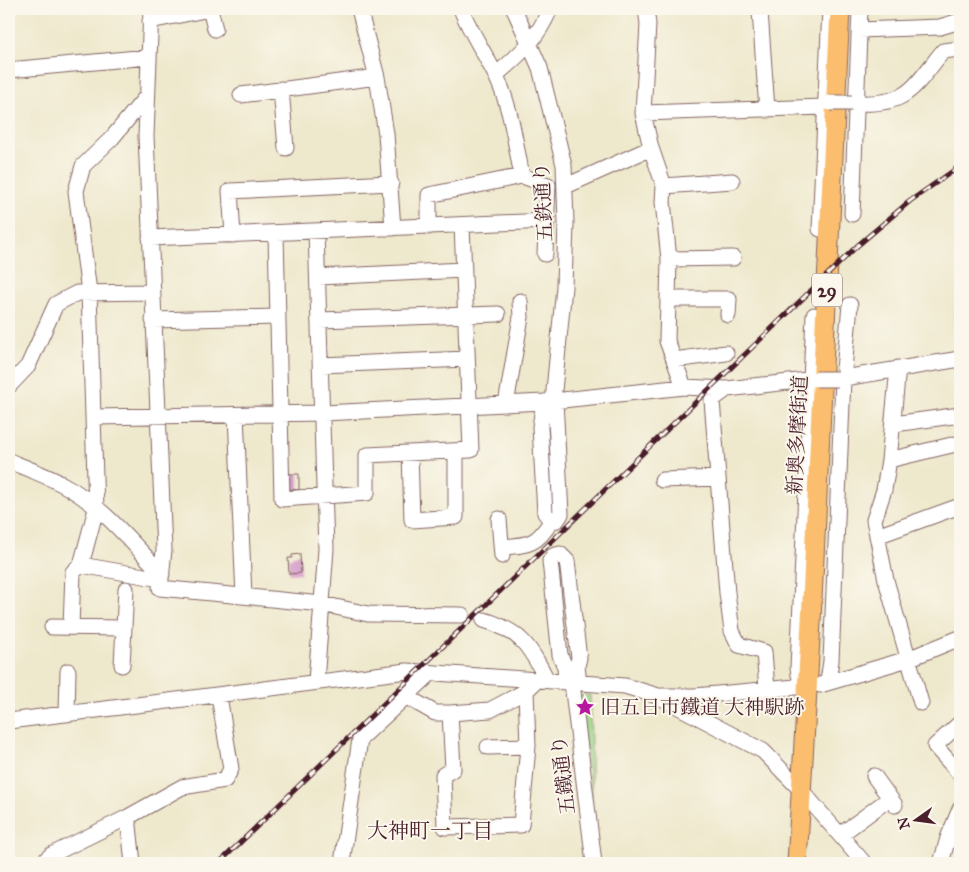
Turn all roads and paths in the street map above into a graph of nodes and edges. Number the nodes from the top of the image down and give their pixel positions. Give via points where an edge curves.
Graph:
1 (210, 9) edge
2 (360, 9) edge
3 (461, 9) edge
4 (514, 9) edge
5 (550, 9) edge
6 (646, 9) edge
7 (830, 9) edge
8 (840, 9) edge
9 (851, 9) edge
10 (860, 9) edge
11 (760, 11) dead end
12 (150, 15) edge
13 (960, 20) edge
14 (215, 29) dead end
15 (859, 30) junction
16 (531, 44) junction
17 (960, 49) edge
18 (148, 57) junction
19 (9, 70) edge
20 (496, 75) junction
21 (377, 77) junction
22 (281, 89) junction
23 (241, 95) dead end
24 (146, 97) junction
25 (854, 103) junction
26 (827, 104) junction
27 (767, 110) junction
28 (643, 113) junction
29 (286, 148) dead end
30 (651, 148) junction
31 (522, 176) junction
32 (732, 181) dead end
33 (390, 182) junction
34 (566, 186) junction
35 (664, 186) junction
36 (852, 214) dead end
37 (546, 222) junction
38 (462, 225) junction
39 (430, 226) junction
40 (393, 228) junction
41 (316, 231) junction
42 (276, 233) junction
43 (232, 235) junction
44 (150, 238) junction
45 (545, 254) dead end
46 (820, 254) dead end
47 (733, 258) dead end
48 (670, 259) junction
49 (464, 270) junction
50 (318, 277) junction
51 (88, 292) junction
52 (152, 292) junction
53 (668, 299) junction
54 (520, 301) dead end
55 (850, 306) dead end
56 (498, 314) dead end
57 (466, 315) junction
58 (728, 315) dead end
59 (814, 315) dead end
60 (277, 317) junction
61 (153, 320) junction
62 (319, 320) junction
63 (726, 353) dead end
64 (960, 358) edge
65 (467, 359) junction
66 (674, 360) junction
67 (321, 365) junction
68 (898, 368) junction
69 (814, 379) junction
70 (840, 380) junction
71 (9, 386) edge
72 (684, 387) junction
73 (726, 389) junction
74 (550, 401) junction
75 (506, 404) junction
76 (469, 406) junction
77 (323, 412) junction
78 (280, 414) junction
79 (236, 415) junction
80 (960, 415) edge
81 (95, 417) junction
82 (157, 418) junction
83 (894, 424) junction
84 (960, 444) edge
85 (456, 451) junction
86 (410, 454) junction
87 (890, 460) junction
88 (9, 461) edge
89 (718, 478) junction
90 (662, 480) dead end
91 (325, 496) junction
92 (960, 506) edge
93 (96, 509) junction
94 (499, 519) dead end
95 (876, 536) junction
96 (81, 565) junction
97 (162, 576) junction
98 (126, 589) dead end
99 (244, 596) junction
100 (322, 604) junction
101 (462, 615) dead end
102 (484, 620) dead end
103 (52, 627) dead end
104 (71, 627) junction
105 (124, 628) junction
106 (960, 638) edge
107 (908, 659) junction
108 (122, 665) dead end
109 (68, 671) dead end
110 (432, 673) junction
111 (542, 680) junction
112 (316, 682) junction
113 (572, 683) junction
114 (818, 684) junction
115 (766, 689) junction
116 (526, 690) junction
117 (219, 696) junction
118 (658, 696) junction
119 (407, 697) junction
120 (921, 703) dead end
121 (450, 713) junction
122 (67, 714) junction
123 (9, 721) edge
124 (960, 723) edge
125 (528, 746) junction
126 (488, 747) dead end
127 (960, 774) edge
128 (874, 776) dead end
129 (801, 790) junction
130 (813, 806) junction
131 (960, 809) edge
132 (128, 817) junction
133 (840, 835) junction
134 (42, 863) edge
135 (133, 863) edge
136 (342, 863) edge
137 (594, 863) edge
138 (796, 863) edge
139 (809, 863) edge
140 (864, 863) edge
141 (941, 863) edge

1 - 12 street
1 - 14 street
2 - 21 street
3 - 20 street via 473,37
4 - 16 street, 五鉄通り
5 - 16 street
6 - 28 street
7 - 26 street
8 - 114 main road, 新奥多摩街道 / 29
9 - 114 main road, 新奥多摩街道 / 29
10 - 15 street
11 - 27 street
12 - 18 street
13 - 15 street via 940,27
15 - 25 street
16 - 20 street
16 - 34 street, 五鉄通り via 548,92
17 - 25 street via 943,52 912,90 891,102
18 - 19 street
18 - 24 street
20 - 31 street via 509,113
21 - 22 street
21 - 33 street
22 - 23 street
22 - 29 street
24 - 44 street
24 - 51 street via 112,138 83,166 76,191
25 - 26 street, bridge
25 - 36 street
26 - 27 street
26 - 46 street
27 - 28 street
28 - 30 street
30 - 34 street
30 - 35 street
31 - 37 street via 548,185
31 - 39 street via 429,195
32 - 35 street
33 - 40 street
33 - 43 street via 230,191
34 - 74 street, 五鉄通り via 564,287
35 - 48 street via 662,202
37 - 38 street
37 - 45 street
38 - 39 street
38 - 49 street
39 - 40 street
40 - 41 street
41 - 42 street
41 - 50 street
42 - 43 street
42 - 60 street
43 - 44 street
44 - 52 street
47 - 48 street
48 - 53 street
49 - 50 street
49 - 57 street
50 - 62 street
51 - 52 street
51 - 71 street via 77,293 56,304 28,366
51 - 81 street
52 - 61 street
53 - 58 street via 729,299
53 - 66 street via 667,341
54 - 75 street via 521,317
55 - 70 street
56 - 57 street
57 - 62 street
57 - 65 street
59 - 69 street
60 - 61 street
60 - 78 street
61 - 82 street
62 - 67 street
63 - 66 street
64 - 68 street
65 - 67 street
65 - 76 street
66 - 72 street
67 - 77 street
68 - 70 street
68 - 83 street
69 - 70 street, bridge
69 - 73 street
69 - 114 street via 798,668 799,675
70 - 114 street via 831,661
72 - 73 street
72 - 74 street
73 - 89 street via 712,400
74 - 75 street
74 - 94 street, 五鉄通り via 540,427 544,504 546,517 551,521 536,542 502,553
75 - 76 street
76 - 77 street
76 - 85 street via 471,450
77 - 78 street
77 - 91 street
78 - 79 street
78 - 91 street via 282,499
79 - 82 street
79 - 99 street
80 - 83 street
81 - 82 street
81 - 93 street
82 - 97 street via 161,465
83 - 87 street
84 - 87 street
85 - 86 street
85 - 86 street via 456,518 412,520
86 - 91 street via 367,455 367,493
87 - 95 street via 874,520
88 - 93 street via 62,484
89 - 90 street
89 - 115 street via 722,550 732,631 739,645 764,652
91 - 100 street
92 - 95 street
93 - 96 street
93 - 97 street
95 - 107 street
96 - 97 street
96 - 104 street via 73,572
97 - 99 street via 160,586 163,590
98 - 105 street
99 - 100 street
100 - 101 street via 368,614
100 - 112 street
102 - 111 street via 504,626 521,637 530,648
103 - 104 street
104 - 105 street
105 - 108 street
106 - 107 street
107 - 114 street
107 - 120 street
109 - 122 street
110 - 111 street
110 - 112 street via 407,671
110 - 119 street
111 - 113 street
111 - 116 street
112 - 117 street
113 - 113 street via 560,656 550,561 560,554 568,561 579,658
113 - 118 street via 625,686
113 - 137 street, 五鐵通り
114 - 115 street
114 - 129 main road, 新奥多摩街道 / 29
114 - 130 main road, 新奥多摩街道 / 29
115 - 118 street
116 - 121 street via 490,710
116 - 125 street
117 - 122 street
117 - 132 street via 232,769 225,780 182,787
118 - 129 street via 763,751
119 - 121 street via 435,713
119 - 136 street via 360,738
121 - 125 street via 453,769 443,775 444,827 521,825
122 - 123 street
124 - 127 street via 935,746
125 - 126 street
128 - 133 street via 892,802
129 - 130 street
129 - 138 main road, 新奥多摩街道 / 29
130 - 133 street
130 - 139 main road, 新奥多摩街道 / 29
131 - 141 street
132 - 134 street via 51,855
132 - 135 street
133 - 140 street

